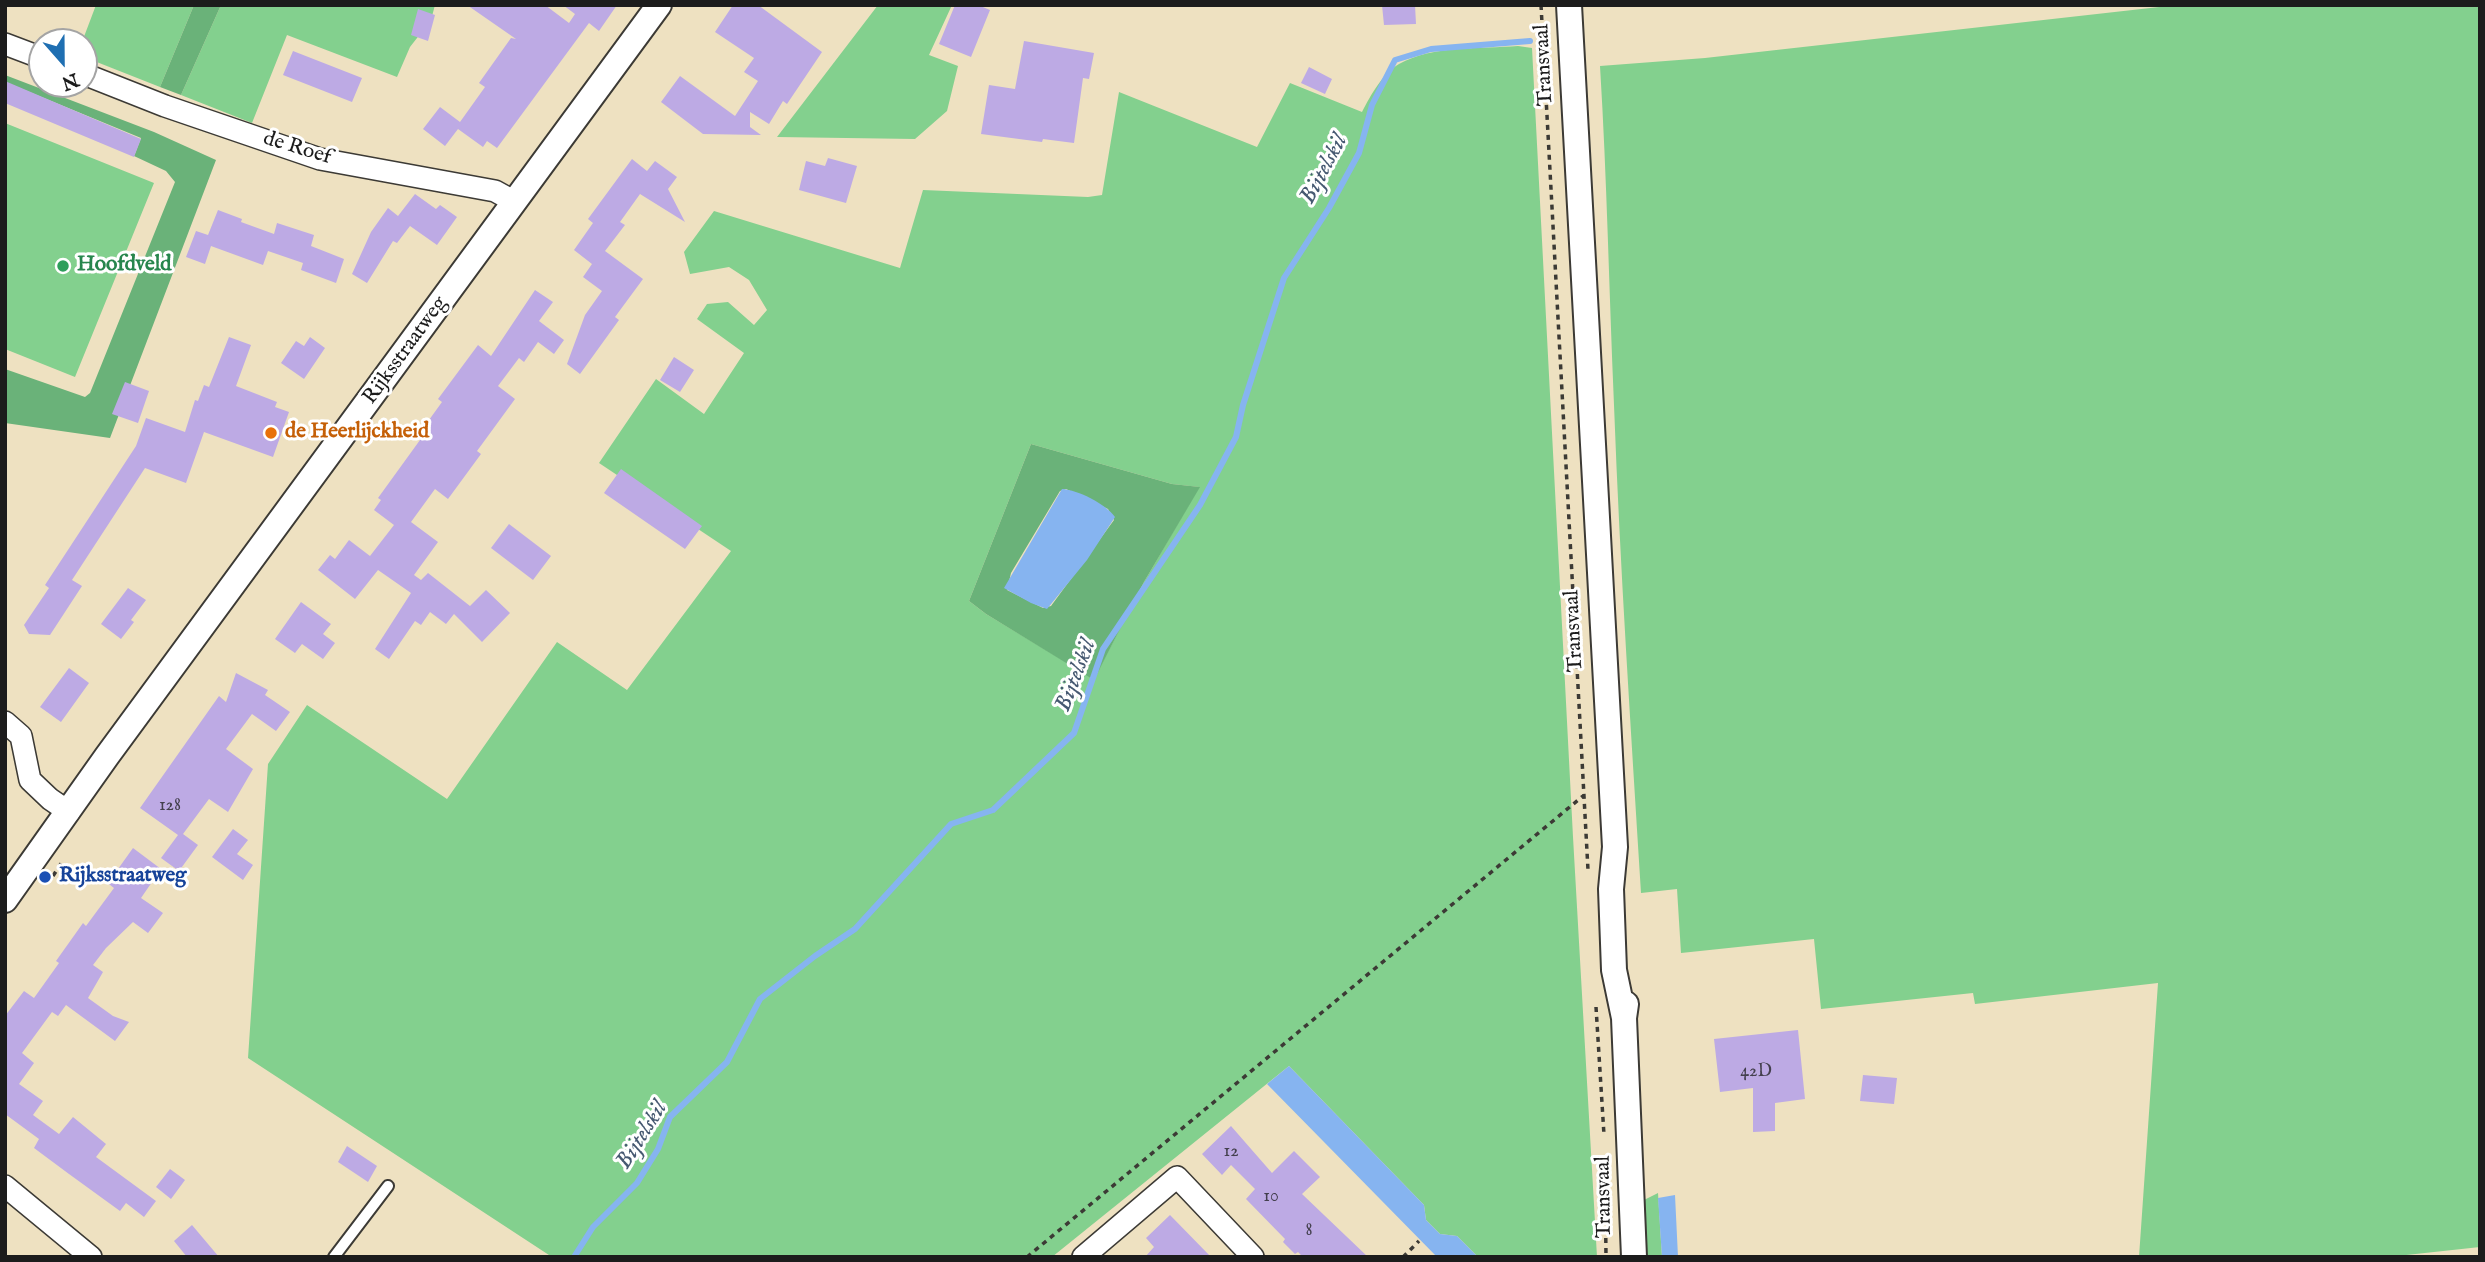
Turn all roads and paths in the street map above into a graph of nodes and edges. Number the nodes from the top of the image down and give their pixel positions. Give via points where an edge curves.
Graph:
1 (659, 5) edge
2 (1541, 5) edge
3 (1569, 5) edge
4 (5, 44) edge
5 (28, 53) edge
6 (98, 80) edge
7 (515, 202) junction
8 (5, 722) edge
9 (1584, 795) junction
10 (69, 812) junction
11 (1588, 879) dead end
12 (5, 900) edge
13 (1596, 1005) dead end
14 (1604, 1144) dead end
15 (1605, 1158) dead end
16 (5, 1186) edge
17 (388, 1186) dead end
18 (1419, 1241) dead end
19 (91, 1257) edge
20 (334, 1257) edge
21 (1027, 1257) edge
22 (1083, 1257) edge
23 (1253, 1257) edge
24 (1402, 1257) edge
25 (1606, 1257) edge
26 (1634, 1257) edge

1 - 7 street, Rijksstraatweg
2 - 9 path, Transvaal
3 - 26 street, Transvaal via 1615,847 1626,892 1630,971 1624,1018
4 - 5 street
6 - 7 street, de Roef via 320,159 495,191
7 - 10 street, Rijksstraatweg
8 - 10 street via 20,736 30,780
9 - 11 path, Transvaal
9 - 21 path
10 - 12 street, Rijksstraatweg
13 - 14 path, Transvaal
15 - 25 path, Transvaal
16 - 19 street
17 - 20 lane
18 - 24 path
22 - 23 street via 1177,1178

